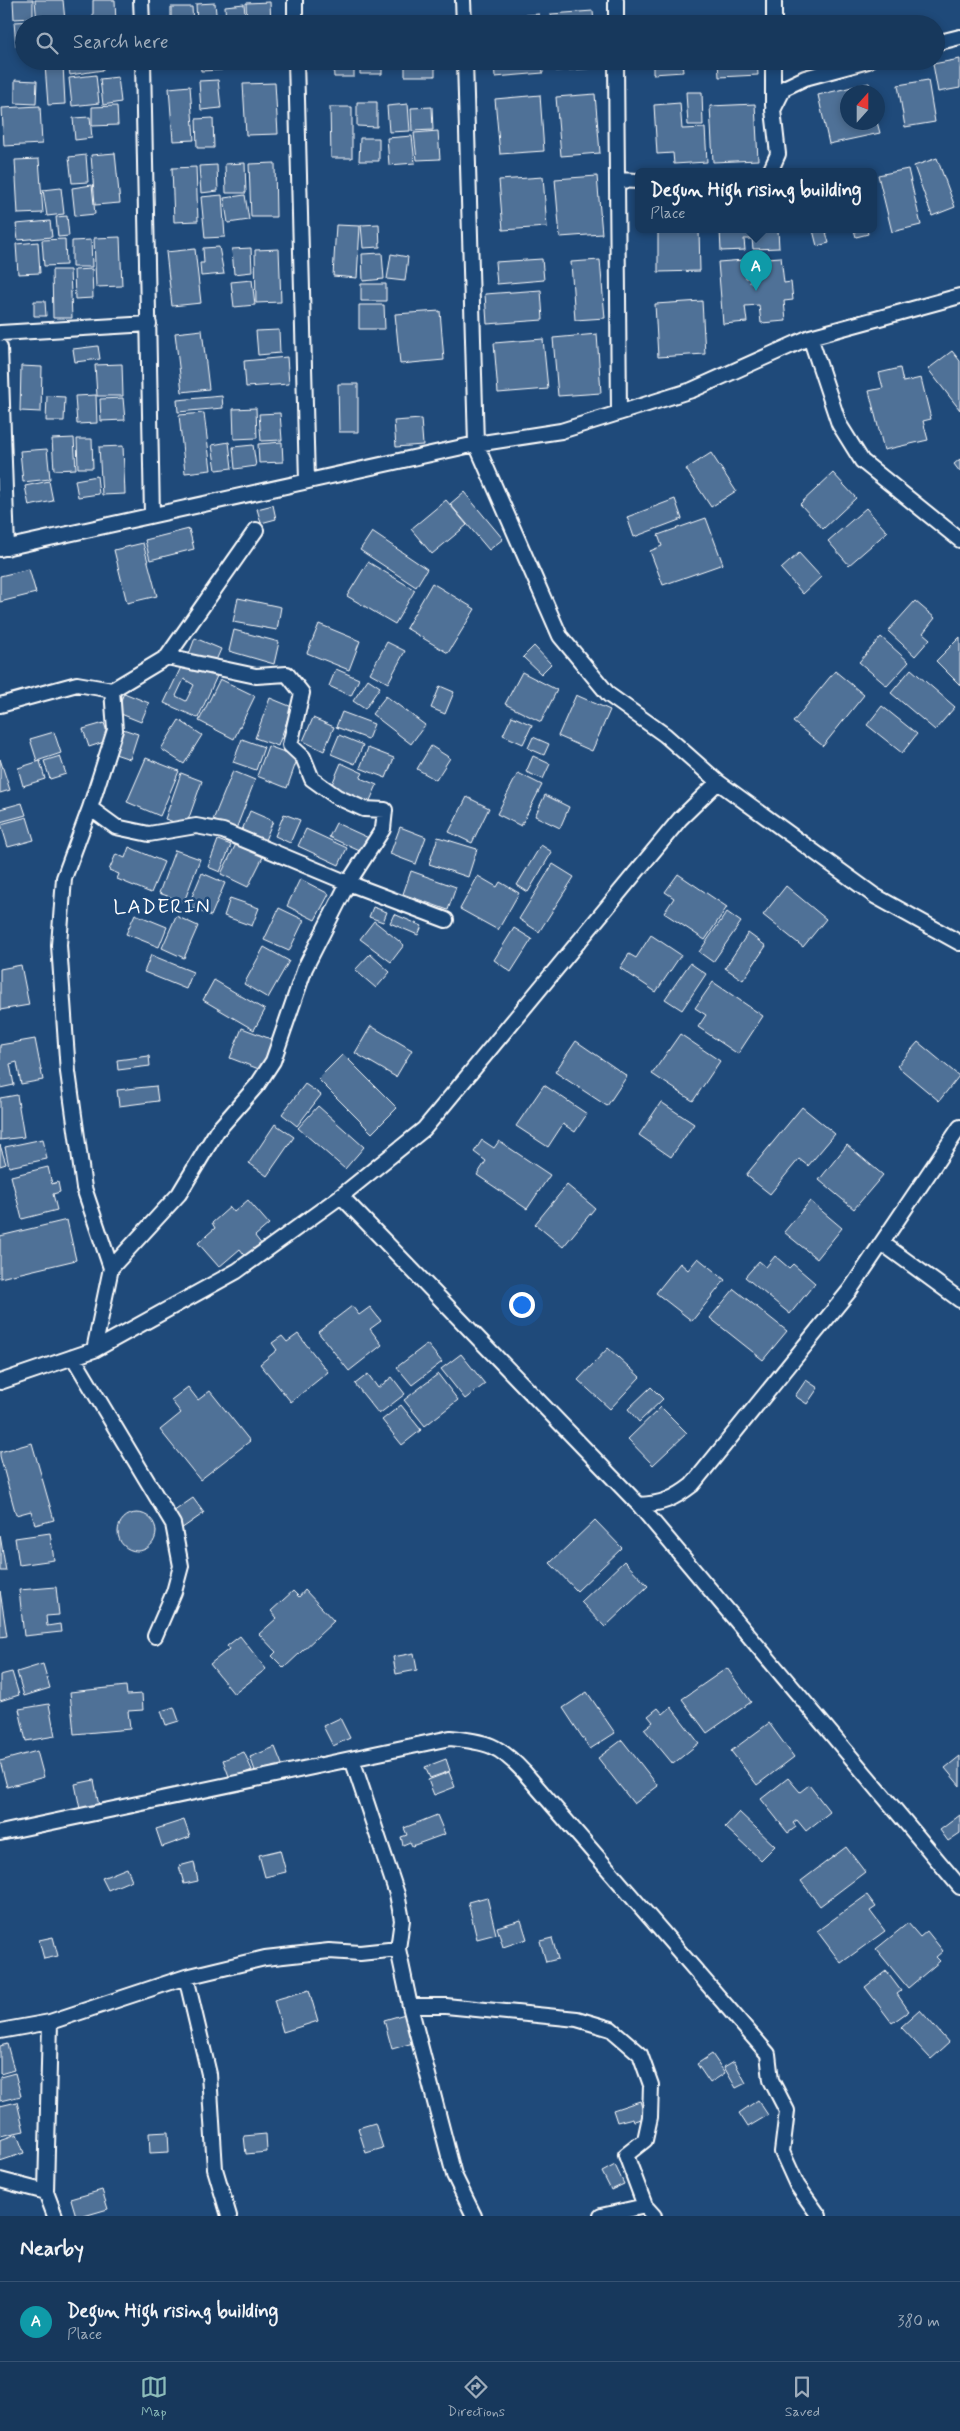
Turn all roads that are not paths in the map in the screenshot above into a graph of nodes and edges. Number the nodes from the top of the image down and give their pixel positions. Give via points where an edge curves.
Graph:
1 (141, 0) edge
2 (295, 0) edge
3 (463, 0) edge
4 (616, 0) edge
5 (774, 0) edge
6 (142, 15) edge
7 (295, 15) edge
8 (464, 15) edge
9 (616, 15) edge
10 (774, 15) edge
11 (960, 37) edge
12 (945, 41) edge
13 (143, 70) edge
14 (296, 70) edge
15 (465, 70) edge
16 (616, 70) edge
17 (773, 70) edge
18 (835, 70) edge
19 (772, 110) junction
20 (772, 168) edge
21 (617, 180) junction
22 (635, 181) edge
23 (960, 296) edge
24 (149, 324) junction
25 (0, 333) edge
26 (810, 337) junction
27 (0, 347) edge
28 (619, 413) junction
29 (476, 444) junction
30 (306, 481) junction
31 (152, 515) junction
32 (256, 530) dead end
33 (960, 540) edge
34 (3, 548) edge
35 (168, 657) junction
36 (112, 690) junction
37 (0, 705) edge
38 (718, 782) junction
39 (90, 808) junction
40 (348, 883) junction
41 (446, 920) dead end
42 (960, 943) edge
43 (960, 1127) edge
44 (341, 1196) junction
45 (882, 1243) junction
46 (111, 1268) junction
47 (960, 1300) edge
48 (94, 1350) junction
49 (73, 1357) junction
50 (0, 1382) edge
51 (639, 1505) junction
52 (155, 1636) dead end
53 (352, 1759) junction
54 (0, 1834) edge
55 (960, 1887) edge
56 (398, 1949) junction
57 (186, 1977) junction
58 (410, 2006) junction
59 (50, 2022) junction
60 (0, 2031) edge
61 (0, 2180) edge
62 (46, 2192) junction
63 (649, 2211) edge
64 (55, 2216) edge
65 (229, 2216) edge
66 (474, 2216) edge
67 (600, 2216) edge
68 (819, 2216) edge

1 - 6 street
2 - 7 street
3 - 8 street
4 - 9 street
5 - 10 street
11 - 12 street
13 - 24 street
14 - 30 street
15 - 29 street
16 - 21 street
17 - 19 street
18 - 19 street via 784,88
19 - 20 street via 778,154
21 - 22 street
21 - 28 street
23 - 26 street
24 - 25 street
24 - 31 street
26 - 28 street via 692,390
26 - 33 street via 838,424 862,461
27 - 34 street
28 - 29 street via 561,431
29 - 30 street
29 - 38 street via 560,636 609,695 665,735
30 - 31 street
31 - 34 street
32 - 35 street
35 - 36 street
35 - 40 street via 256,676 286,674 302,694 290,745 303,757 312,779 336,797 364,810 384,810 383,830
36 - 37 street via 77,684
36 - 39 street via 115,730
38 - 42 street via 875,896
38 - 44 street via 680,819 424,1129
39 - 40 street via 116,827 149,834 196,826 223,830
39 - 46 street via 64,878 60,944 68,1072 84,1188
40 - 41 street
40 - 46 street via 305,968 273,1061 258,1084 216,1131 180,1194
43 - 45 street
44 - 48 street via 237,1271
44 - 51 street
45 - 47 street
45 - 51 street via 850,1290 692,1486 676,1498 660,1504
46 - 48 street
48 - 49 street
49 - 50 street
49 - 52 street via 174,1524 181,1566
51 - 55 street
53 - 54 street
53 - 56 street via 397,1894 402,1920
53 - 68 street via 450,1738 483,1741 507,1754 768,2054 771,2080 787,2111 782,2152 797,2185
56 - 57 street via 265,1958
56 - 58 street
57 - 59 street
57 - 65 street via 209,2074 216,2168
58 - 63 street via 446,2006 576,2019 611,2029 640,2054 651,2086 646,2140 626,2156
58 - 66 street via 454,2174
59 - 60 street
59 - 62 street
61 - 62 street
62 - 64 street
63 - 67 street

